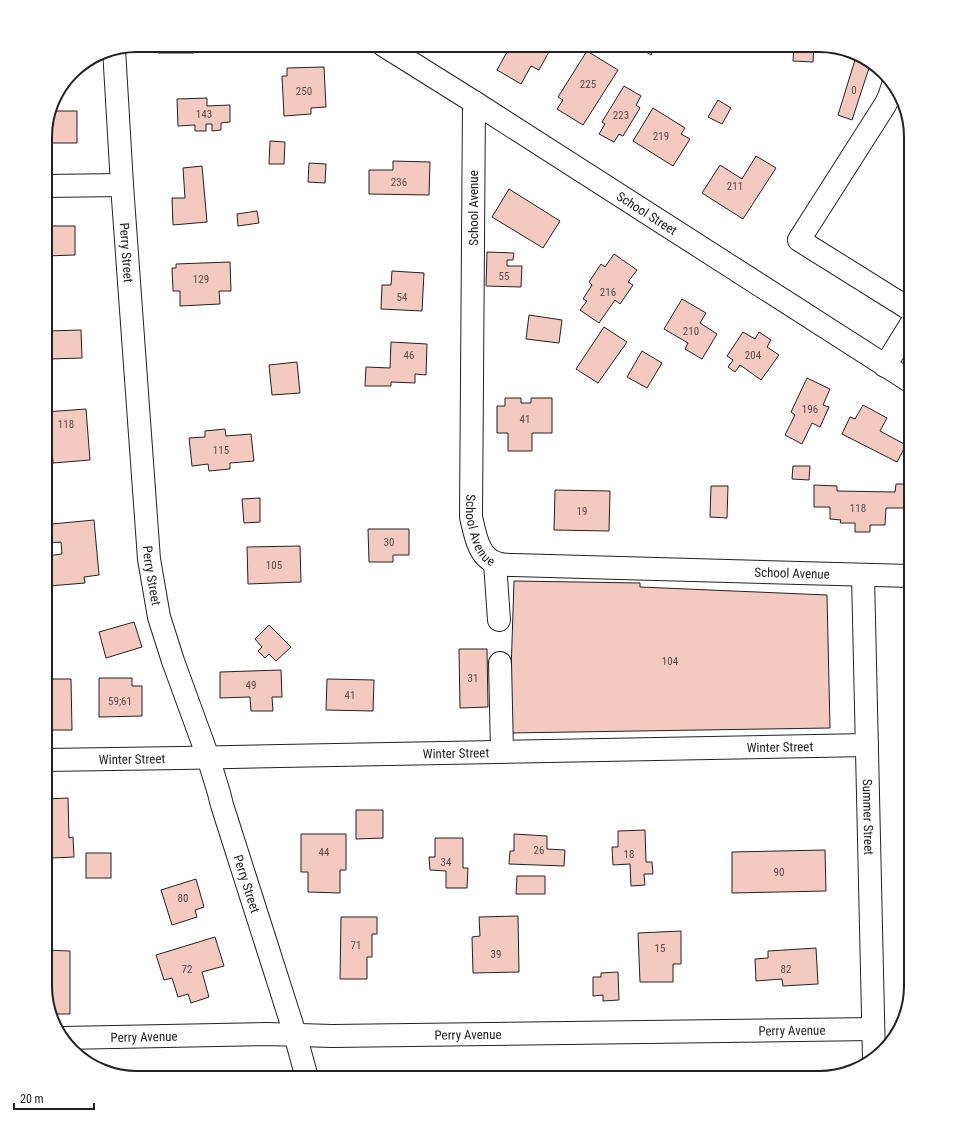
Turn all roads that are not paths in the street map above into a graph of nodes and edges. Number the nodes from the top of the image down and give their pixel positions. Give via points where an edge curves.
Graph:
1 (394, 52) edge
2 (114, 55) edge
3 (891, 92) edge
4 (474, 102) junction
5 (122, 185) junction
6 (52, 186) edge
7 (904, 306) edge
8 (904, 335) edge
9 (885, 366) junction
10 (904, 378) edge
11 (495, 563) junction
12 (863, 574) junction
13 (904, 576) edge
14 (499, 620) dead end
15 (500, 663) dead end
16 (867, 745) junction
17 (502, 751) junction
18 (208, 757) junction
19 (52, 760) edge
20 (874, 1029) junction
21 (295, 1034) junction
22 (70, 1038) edge
23 (874, 1050) edge
24 (305, 1071) edge

1 - 4 street, School Street
2 - 5 street, Perry Street
3 - 7 street via 885,105 799,240
4 - 9 street, School Street
4 - 11 street, School Avenue via 471,517 476,540 485,556
5 - 6 street
5 - 18 street, Perry Street via 149,559 159,617
8 - 9 street
9 - 10 street, School Street
11 - 12 street, School Avenue via 513,566
11 - 14 street
12 - 13 street, School Avenue
12 - 16 street, Summer Street
15 - 17 street
16 - 17 street, Winter Street
16 - 20 street, Summer Street
17 - 18 street, Winter Street
18 - 19 street, Winter Street
18 - 21 street, Perry Street
20 - 21 street, Perry Avenue via 332,1036
20 - 23 street, Summer Street
21 - 22 street, Perry Avenue
21 - 24 street, Perry Street

